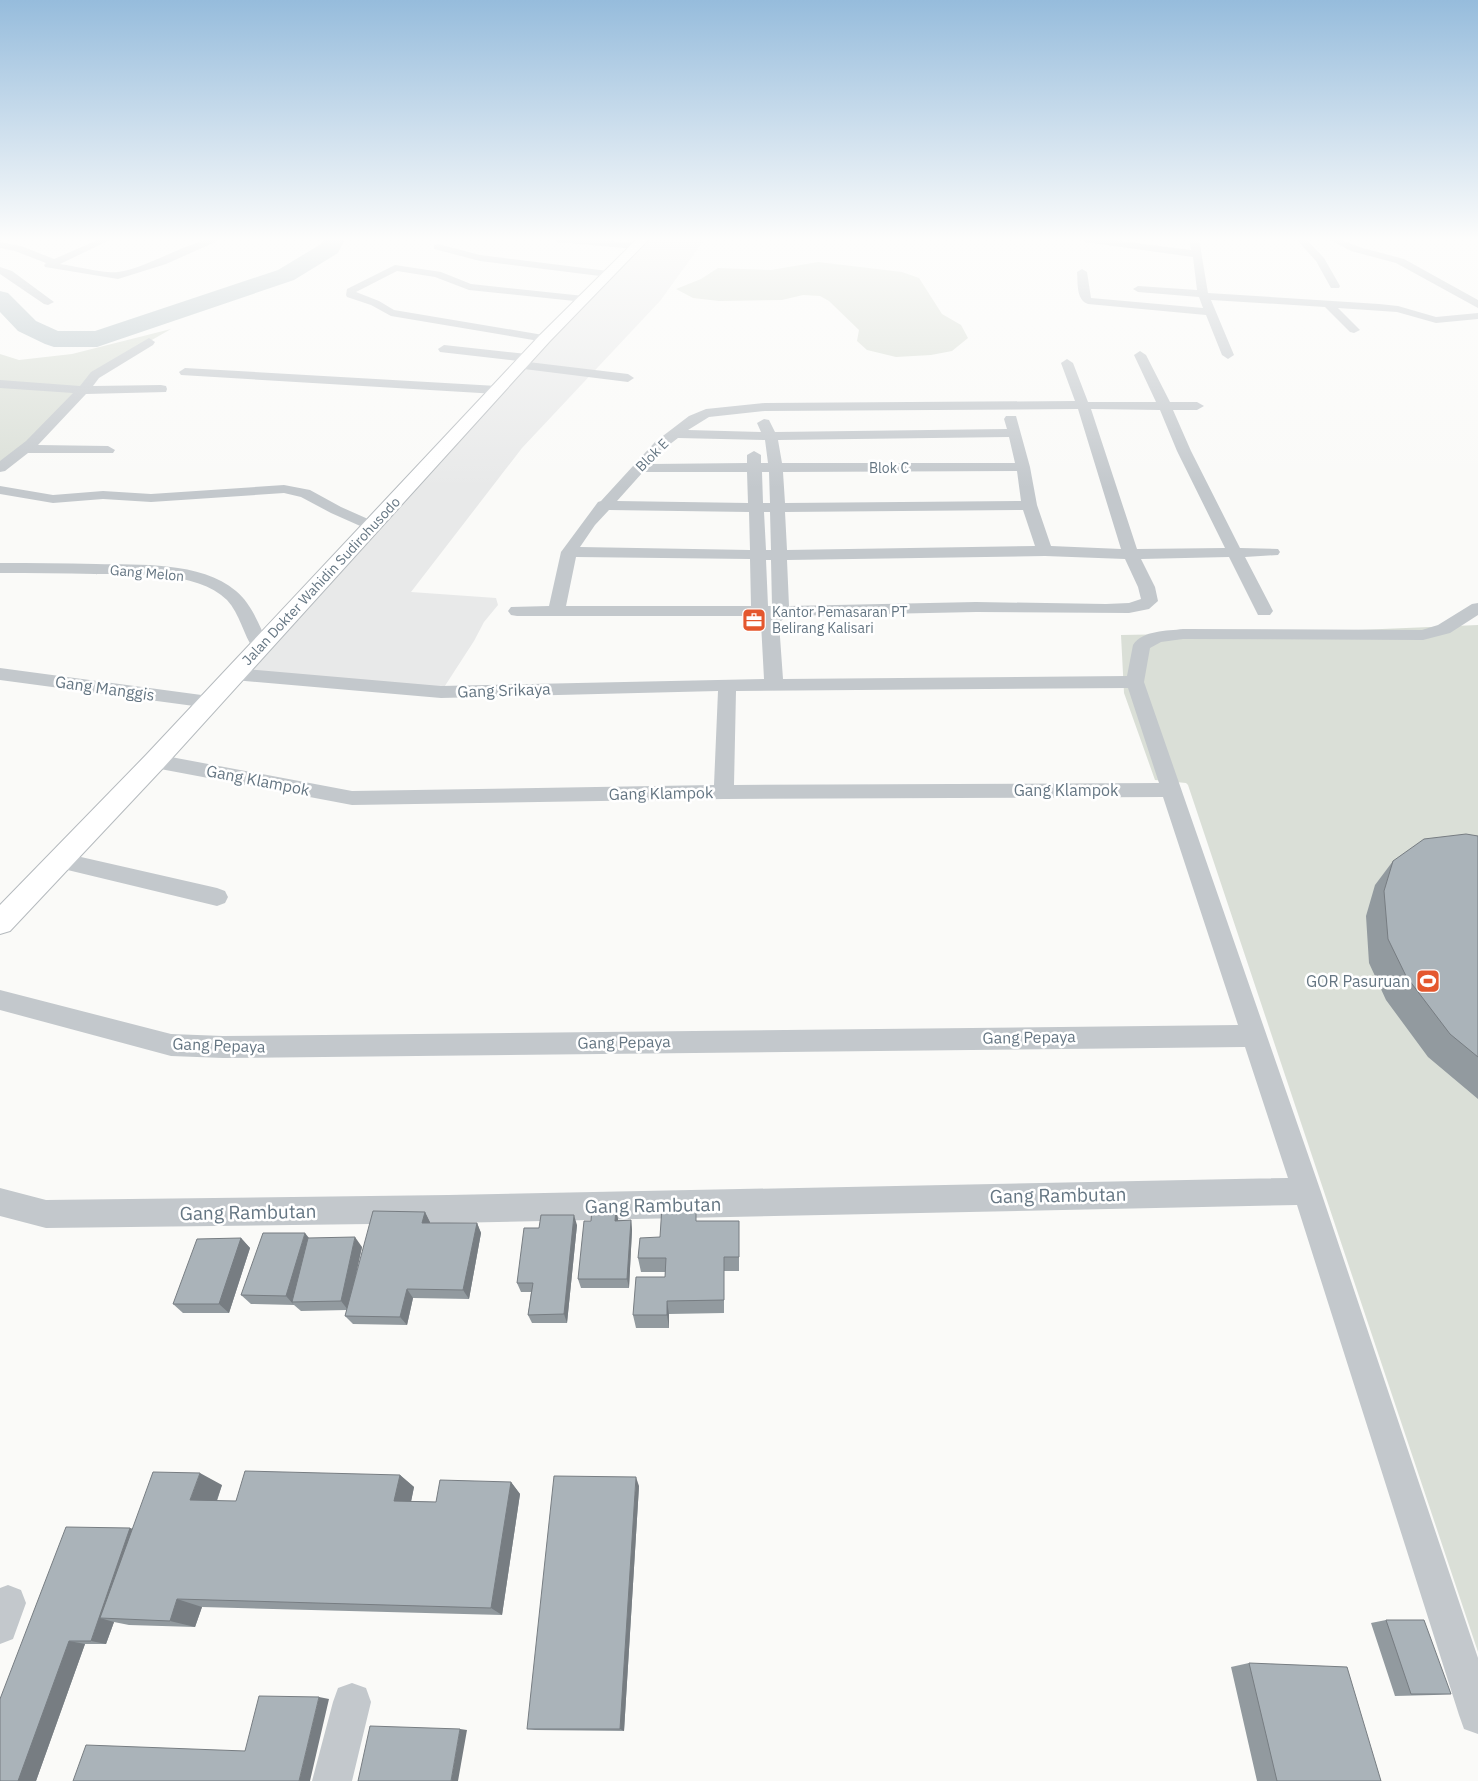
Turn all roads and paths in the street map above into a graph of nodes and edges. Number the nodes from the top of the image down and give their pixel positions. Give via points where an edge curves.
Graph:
1 (447, 322) edge
2 (561, 322) edge
3 (1213, 322) edge
4 (1346, 322) edge
5 (1354, 330) dead end
6 (545, 338) junction
7 (149, 342) dead end
8 (444, 349) dead end
9 (1140, 355) dead end
10 (1228, 355) dead end
11 (524, 361) junction
12 (1066, 363) dead end
13 (185, 372) dead end
14 (628, 378) dead end
15 (0, 384) edge
16 (161, 389) dead end
17 (83, 390) junction
18 (497, 390) junction
19 (1008, 405) junction
20 (1085, 406) junction
21 (1165, 406) junction
22 (1197, 406) dead end
23 (765, 407) junction
24 (762, 432) junction
25 (1014, 433) junction
26 (674, 434) junction
27 (26, 449) junction
28 (108, 450) dead end
29 (1023, 467) junction
30 (0, 468) edge
31 (638, 468) junction
32 (756, 469) junction
33 (776, 469) junction
34 (0, 490) edge
35 (603, 505) junction
36 (1029, 505) junction
37 (756, 508) junction
38 (776, 508) junction
39 (372, 526) junction
40 (1045, 551) junction
41 (569, 552) junction
42 (1235, 552) junction
43 (1272, 552) dead end
44 (757, 553) junction
45 (1131, 554) junction
46 (779, 555) junction
47 (0, 568) edge
48 (1478, 608) edge
49 (517, 610) dead end
50 (556, 610) junction
51 (1264, 611) dead end
52 (770, 615) junction
53 (260, 646) junction
54 (0, 674) edge
55 (234, 674) junction
56 (1131, 682) junction
57 (727, 685) junction
58 (774, 685) junction
59 (209, 702) junction
60 (155, 761) junction
61 (1159, 790) junction
62 (724, 792) junction
63 (59, 860) junction
64 (217, 897) dead end
65 (0, 923) edge
66 (0, 1000) edge
67 (1237, 1035) junction
68 (1299, 1192) junction
69 (22, 1208) edge
70 (352, 1702) dead end
71 (1478, 1715) edge
72 (332, 1781) edge

1 - 6 street
2 - 6 main road, Jalan Dokter Wahidin Sudirohusodo
3 - 10 street
4 - 5 street
6 - 11 main road, Jalan Dokter Wahidin Sudirohusodo
7 - 17 street via 95,375
8 - 11 street
9 - 21 street
11 - 14 street
11 - 18 main road, Jalan Dokter Wahidin Sudirohusodo
12 - 20 street
13 - 18 street
15 - 17 street
16 - 17 street
17 - 27 street
18 - 39 main road, Jalan Dokter Wahidin Sudirohusodo
19 - 20 street, Blok E
19 - 23 street, Blok E
19 - 25 street
20 - 21 street, Blok E
20 - 45 street
21 - 22 street, Blok E
21 - 42 street via 1184,452
23 - 24 street
23 - 26 street, Blok E via 706,413
24 - 25 street
24 - 26 street
24 - 32 street
24 - 33 street
25 - 29 street
26 - 31 street, Blok E
27 - 28 street
27 - 30 street
29 - 33 street, Blok C
29 - 36 street
31 - 32 street, Blok C
31 - 35 street, Blok E
32 - 33 street, Blok C
32 - 37 street
33 - 38 street
34 - 39 street via 53,499 103,495 151,498 284,489 305,493
35 - 37 street
35 - 41 street, Blok E
36 - 38 street
36 - 40 street
37 - 38 street
37 - 44 street
38 - 46 street
39 - 53 main road, Jalan Dokter Wahidin Sudirohusodo
40 - 45 street
40 - 46 street
41 - 44 street
41 - 50 street
42 - 43 street
42 - 45 street
42 - 51 street
44 - 46 street
44 - 52 street
45 - 52 street via 1148,588 1150,601 1143,606 976,607
46 - 52 street
47 - 53 street, Gang Melon via 144,570 180,574 209,582 227,592 239,604
48 - 56 street via 1444,629 1423,635 1157,636 1142,645
49 - 50 street
50 - 52 street
52 - 58 street
53 - 55 main road, Jalan Dokter Wahidin Sudirohusodo
54 - 59 street, Gang Manggis
55 - 57 street, Gang Srikaya via 418,691
55 - 59 main road, Jalan Dokter Wahidin Sudirohusodo
56 - 58 street, Gang Srikaya
56 - 61 street
57 - 58 street, Gang Srikaya
57 - 62 street
59 - 60 main road, Jalan Dokter Wahidin Sudirohusodo
60 - 62 street, Gang Klampok via 342,796
60 - 63 main road, Jalan Dokter Wahidin Sudirohusodo
61 - 62 street, Gang Klampok
61 - 67 street
63 - 64 street
63 - 65 main road, Jalan Dokter Wahidin Sudirohusodo
66 - 67 street, Gang Pepaya via 160,1042 223,1047
67 - 68 street
68 - 69 street, Gang Rambutan via 458,1209
68 - 71 street
70 - 72 street

